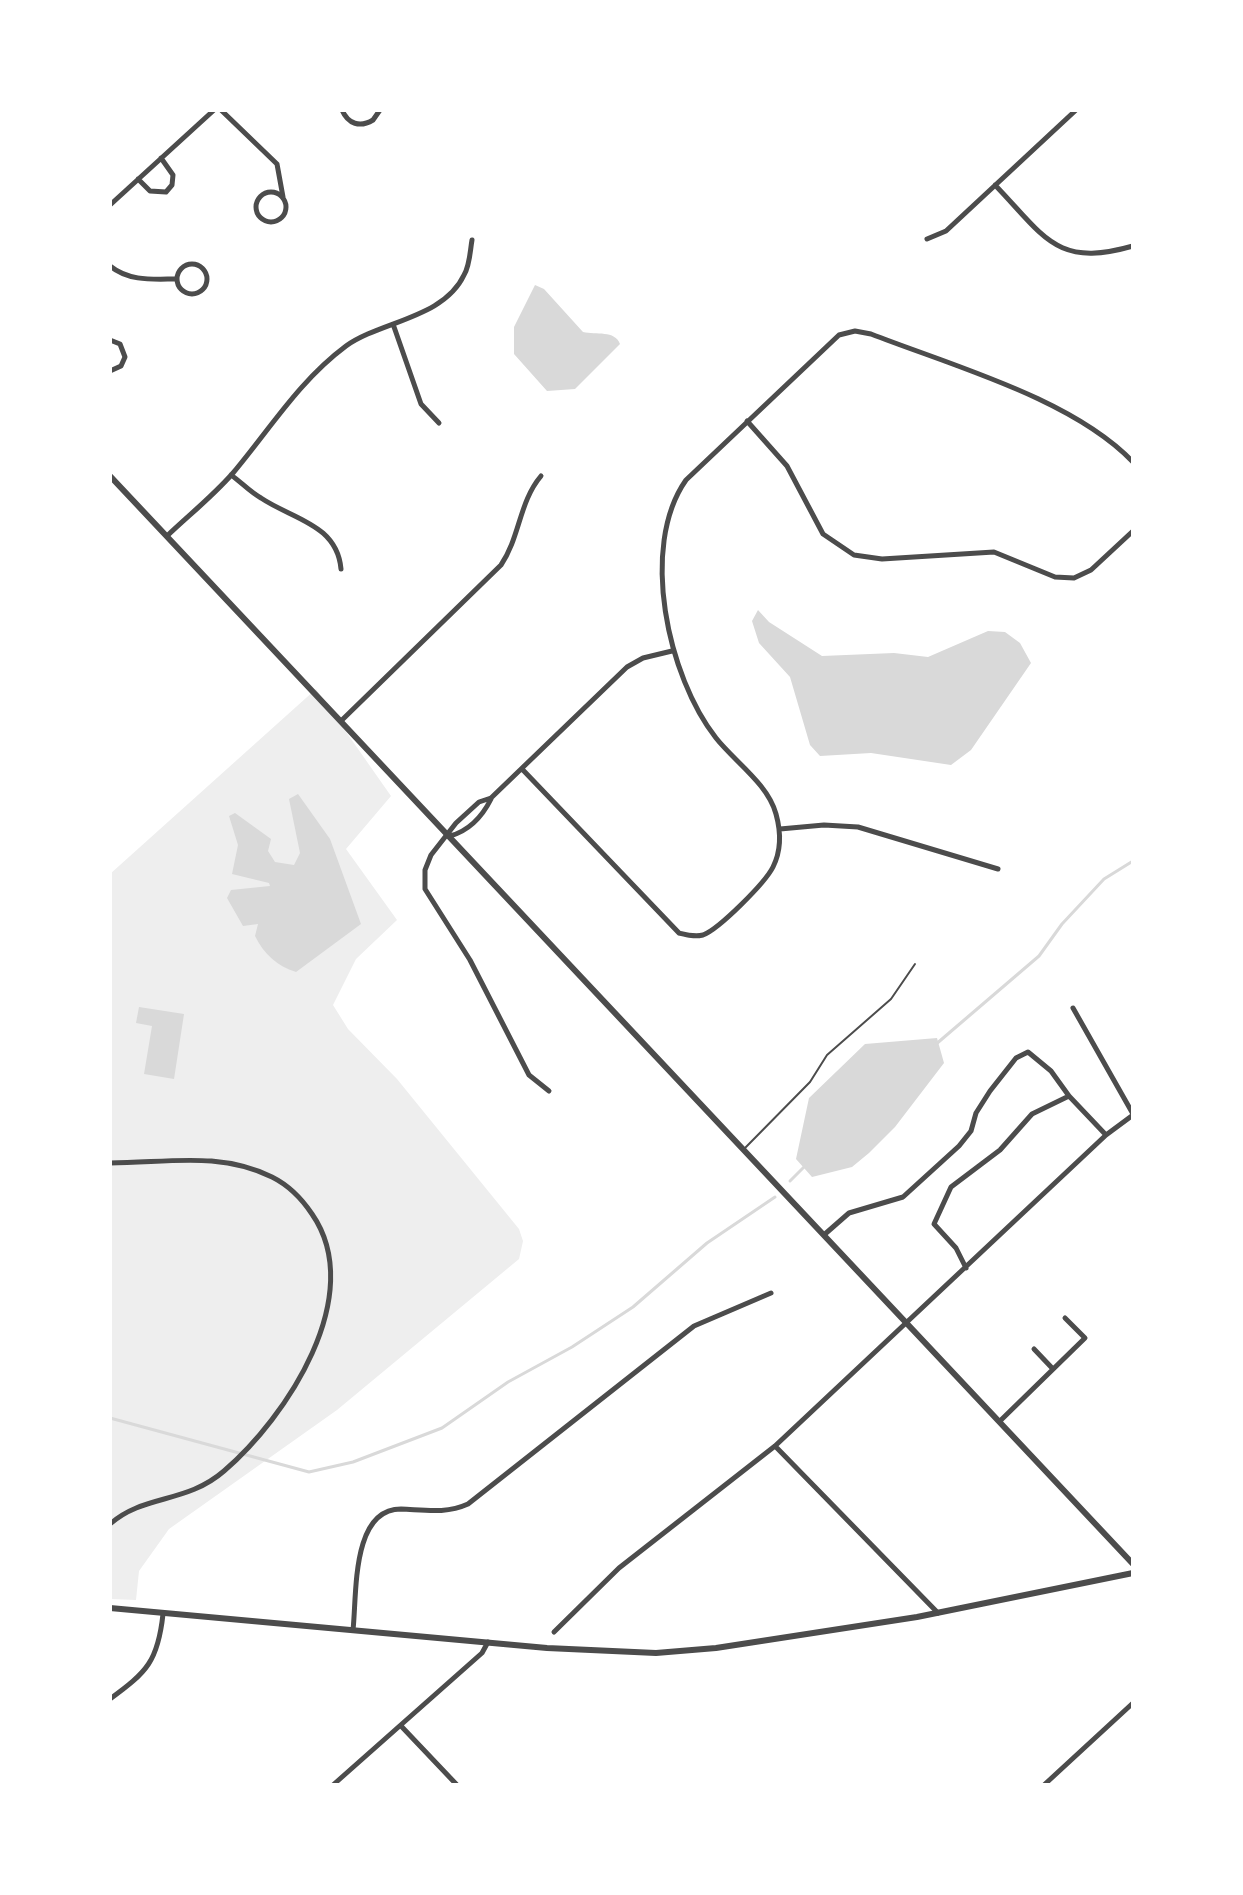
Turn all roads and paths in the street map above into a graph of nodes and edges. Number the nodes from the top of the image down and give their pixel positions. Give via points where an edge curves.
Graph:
1 (214, 110) edge
2 (221, 110) edge
3 (342, 110) edge
4 (380, 110) edge
5 (1076, 110) edge
6 (161, 158) junction
7 (138, 179) junction
8 (995, 185) junction
9 (283, 197) junction
10 (110, 205) edge
11 (927, 239) dead end
12 (472, 240) dead end
13 (1133, 246) edge
14 (110, 266) edge
15 (177, 279) junction
16 (393, 324) junction
17 (110, 340) edge
18 (110, 371) edge
19 (747, 421) junction
20 (439, 423) dead end
21 (1133, 462) edge
22 (231, 475) junction
23 (110, 476) edge
24 (541, 476) dead end
25 (1133, 531) edge
26 (167, 536) junction
27 (341, 569) dead end
28 (672, 651) junction
29 (342, 720) junction
30 (522, 769) junction
31 (491, 798) junction
32 (780, 829) junction
33 (449, 837) junction
34 (998, 869) dead end
35 (915, 964) dead end
36 (1073, 1008) dead end
37 (549, 1091) dead end
38 (1069, 1096) junction
39 (1133, 1114) edge
40 (1106, 1135) junction
41 (745, 1149) junction
42 (110, 1163) edge
43 (825, 1234) junction
44 (966, 1268) junction
45 (771, 1293) dead end
46 (1065, 1318) dead end
47 (907, 1321) junction
48 (1034, 1349) dead end
49 (1053, 1369) junction
50 (1000, 1421) junction
51 (775, 1446) junction
52 (110, 1524) edge
53 (1133, 1564) edge
54 (1133, 1573) edge
55 (110, 1608) edge
56 (938, 1613) junction
57 (163, 1614) junction
58 (353, 1630) junction
59 (554, 1632) dead end
60 (488, 1642) junction
61 (110, 1699) edge
62 (1133, 1703) edge
63 (402, 1727) junction
64 (333, 1785) edge
65 (457, 1785) edge
66 (1044, 1785) edge

1 - 6 street
2 - 9 street via 277,164
3 - 4 street via 349,121 359,124 373,120
5 - 8 street
6 - 7 street
6 - 7 street via 173,175 166,192 150,191
7 - 10 street
8 - 11 street via 946,231
8 - 13 street via 1058,247 1087,256
9 - 9 street via 270,192 261,196 256,208 260,217 282,217
12 - 16 street via 461,282 425,310
14 - 15 street via 121,275
15 - 15 street via 191,294 205,287 207,276 202,268 188,265
16 - 20 street via 421,404
16 - 22 street via 349,344 325,364 280,410
17 - 18 street via 120,344 125,357
19 - 21 street via 832,340 863,332 1081,418
19 - 25 street via 787,466 823,534 854,555 882,559 994,552 1055,577 1074,578 1091,570
19 - 28 street via 686,480 668,511 663,543
22 - 26 street
22 - 27 street via 262,499 322,531 337,548
23 - 26 street
24 - 29 street via 527,496 501,565
26 - 29 street
28 - 30 street via 627,667
28 - 32 street via 698,714 768,795
29 - 33 street
30 - 31 street
30 - 32 street via 669,926 691,936 711,930 764,881 777,857
31 - 33 street via 456,823
31 - 33 street via 464,832
32 - 34 street via 858,827
33 - 37 street via 427,862 427,896 471,962 529,1075
33 - 41 street
35 - 41 lane via 891,999 827,1055 810,1082
36 - 39 street
38 - 40 street
38 - 43 street via 1028,1052 1016,1058 959,1146 903,1197 849,1213
38 - 44 street via 1032,1114 1007,1144 951,1187 934,1224
39 - 40 street
40 - 44 street
41 - 43 street
42 - 52 street via 207,1159 273,1178 306,1205 321,1229 330,1281 326,1312 303,1373 241,1455 195,1492 139,1506
43 - 47 street
44 - 47 street
45 - 58 street via 694,1326 468,1504 444,1511 396,1509 376,1518 362,1542
46 - 49 street via 1085,1338
47 - 50 street
47 - 51 street
48 - 49 street
49 - 50 street
50 - 53 street
51 - 56 street
51 - 59 street via 619,1568
54 - 56 street
55 - 57 street
56 - 60 street via 671,1652
57 - 58 street
57 - 61 street via 157,1654 137,1680
58 - 60 street
60 - 63 street
62 - 66 street
63 - 64 street
63 - 65 street

